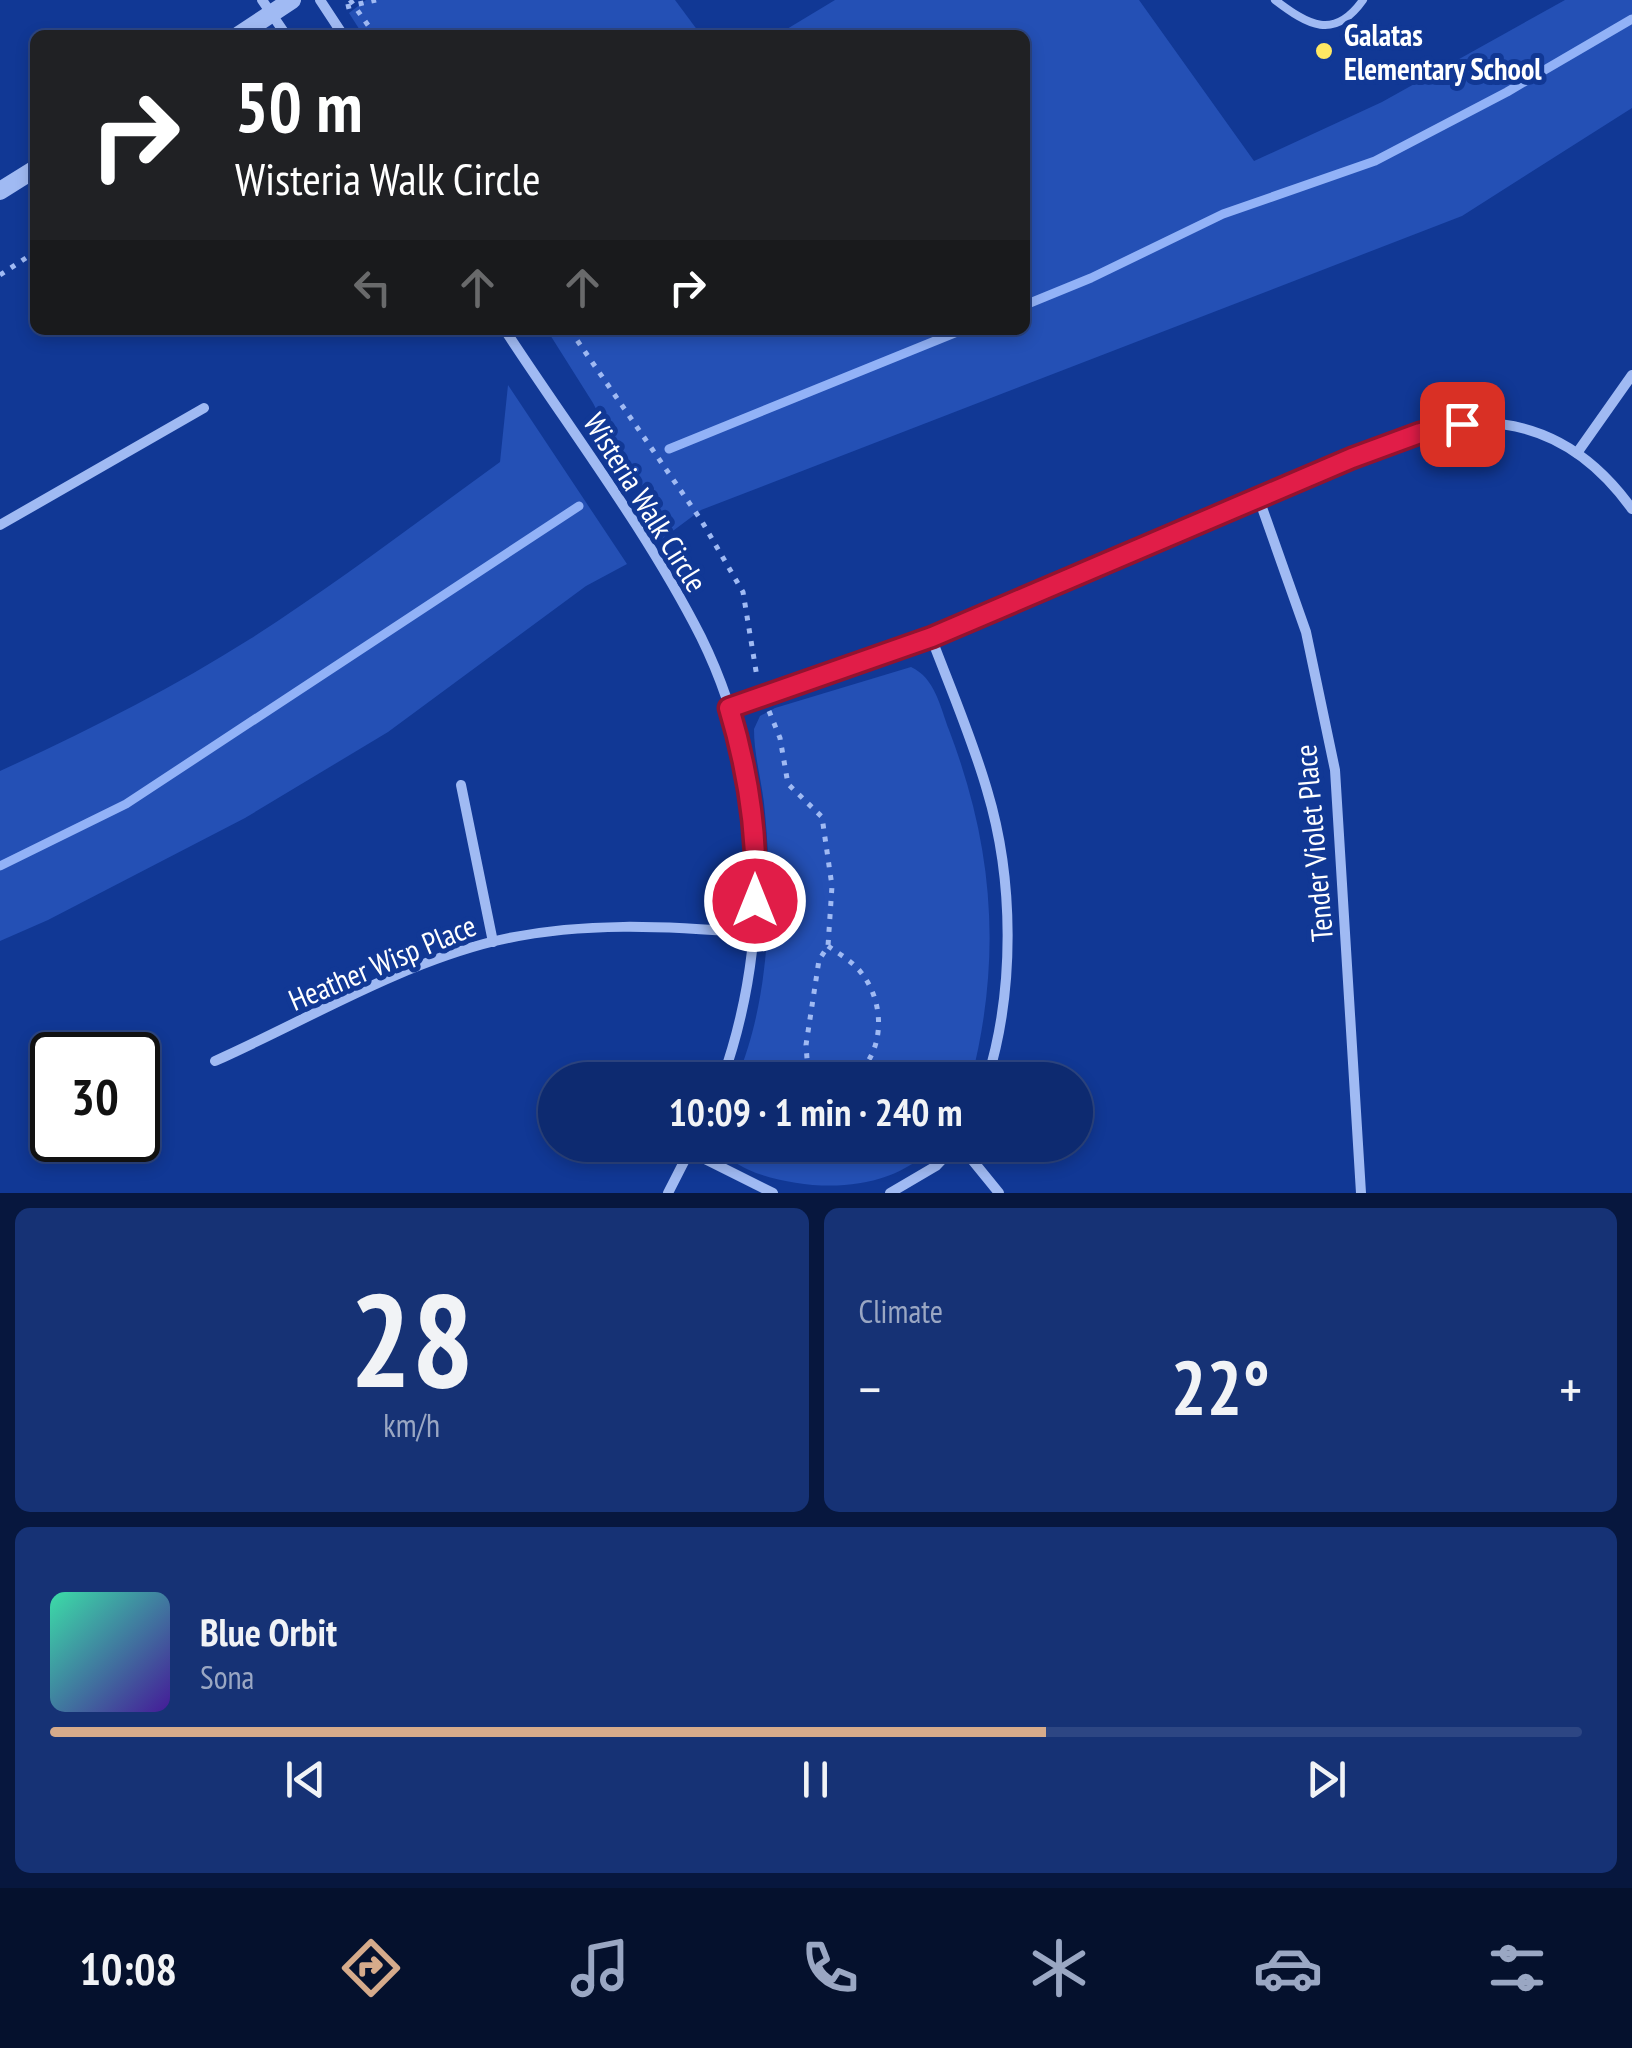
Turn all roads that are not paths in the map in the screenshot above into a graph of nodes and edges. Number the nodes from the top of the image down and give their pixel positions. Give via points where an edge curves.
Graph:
1 (292, 0) edge
2 (320, 0) edge
3 (1276, 0) edge
4 (1363, 0) edge
5 (267, 7) edge
6 (244, 30) edge
7 (283, 30) edge
8 (339, 30) edge
9 (30, 172) edge
10 (0, 191) edge
11 (508, 335) edge
12 (1632, 375) edge
13 (204, 408) dead end
14 (1576, 453) junction
15 (1259, 500) junction
16 (1632, 509) edge
17 (0, 525) edge
18 (932, 637) junction
19 (729, 708) junction
20 (461, 785) dead end
21 (753, 933) junction
22 (493, 942) junction
23 (215, 1061) dead end
24 (728, 1062) edge
25 (991, 1062) edge
26 (684, 1162) edge
27 (717, 1162) edge
28 (940, 1162) edge
29 (973, 1162) edge
30 (912, 1183) junction
31 (668, 1193) edge
32 (774, 1193) edge
33 (890, 1193) edge
34 (920, 1193) edge
35 (999, 1193) edge
36 (1361, 1193) edge

1 - 5 street
2 - 8 street
3 - 4 lane via 1314,25 1346,20
5 - 6 street
5 - 7 street
9 - 10 street
11 - 19 street, Wisteria Walk Circle via 644,538 702,639
12 - 14 street
13 - 17 street
14 - 15 street via 1534,428 1462,424 1404,440
14 - 16 street via 1611,480
15 - 18 street
15 - 36 street, Tender Violet Place via 1306,632 1335,770
18 - 19 street
18 - 25 street via 987,790 1002,858 1003,999
19 - 21 street, Wisteria Walk Circle via 751,806
20 - 22 street
21 - 22 street, Heather Wisp Place via 591,927
21 - 24 street, Wisteria Walk Circle
22 - 23 street, Heather Wisp Place via 372,987
26 - 31 street
27 - 32 street
28 - 30 street
29 - 35 street
30 - 33 street
30 - 34 street

